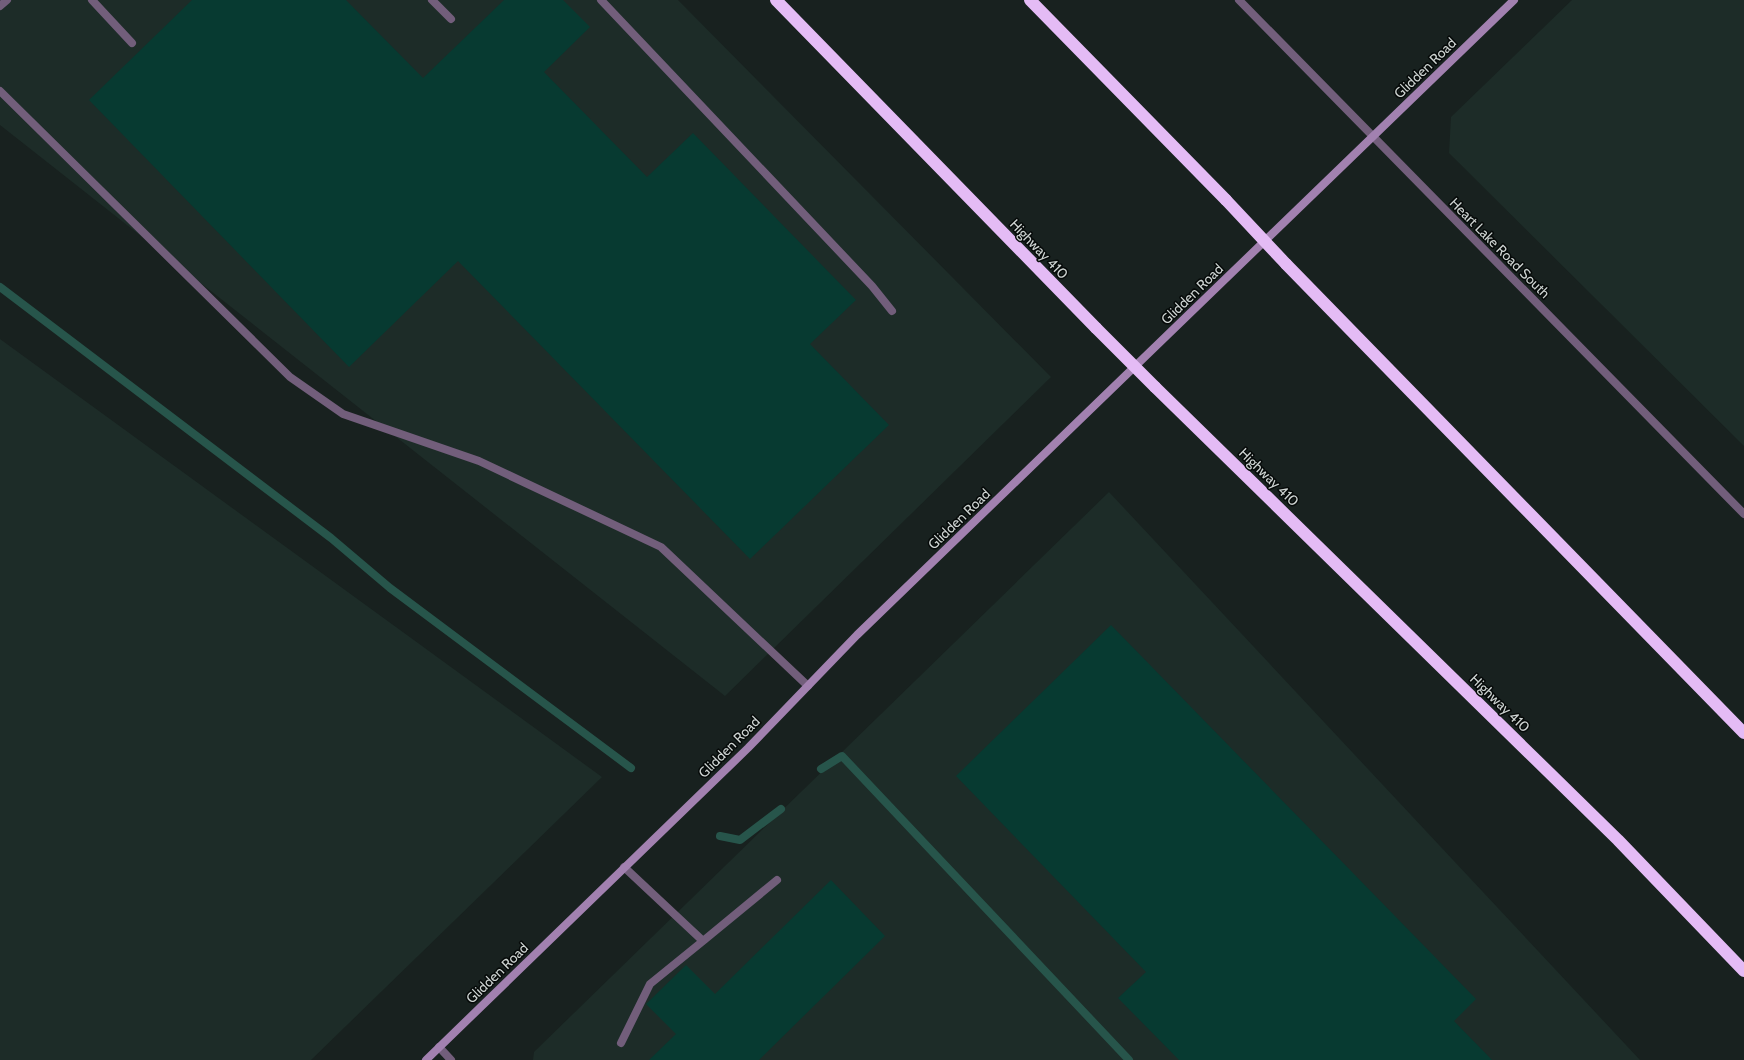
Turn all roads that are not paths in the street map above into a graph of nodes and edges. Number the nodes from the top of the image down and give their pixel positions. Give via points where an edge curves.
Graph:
1 (7, 0) edge
2 (92, 0) edge
3 (432, 0) edge
4 (601, 0) edge
5 (776, 0) edge
6 (1030, 0) edge
7 (1239, 0) edge
8 (1514, 0) edge
9 (0, 6) edge
10 (451, 19) dead end
11 (132, 43) dead end
12 (0, 91) edge
13 (1372, 137) junction
14 (892, 311) dead end
15 (1744, 514) edge
16 (808, 686) junction
17 (1744, 733) edge
18 (624, 868) junction
19 (777, 880) dead end
20 (703, 942) junction
21 (1744, 971) edge
22 (621, 1043) dead end
23 (439, 1048) junction
24 (426, 1060) edge
25 (451, 1060) edge

1 - 9 street
2 - 11 street
3 - 10 street
4 - 14 street via 872,286
5 - 21 highway, Highway 410, bridge via 1096,328 1618,840
6 - 17 highway, bridge
7 - 13 street, Heart Lake Road South
8 - 13 street, Glidden Road
12 - 16 street via 290,377 343,414 479,461 661,547
13 - 15 street, Heart Lake Road South
13 - 16 street, Glidden Road
16 - 18 street, Glidden Road
18 - 20 street
18 - 23 street, Glidden Road
19 - 20 street
20 - 22 street via 650,984
23 - 24 street, Glidden Road
23 - 25 street

